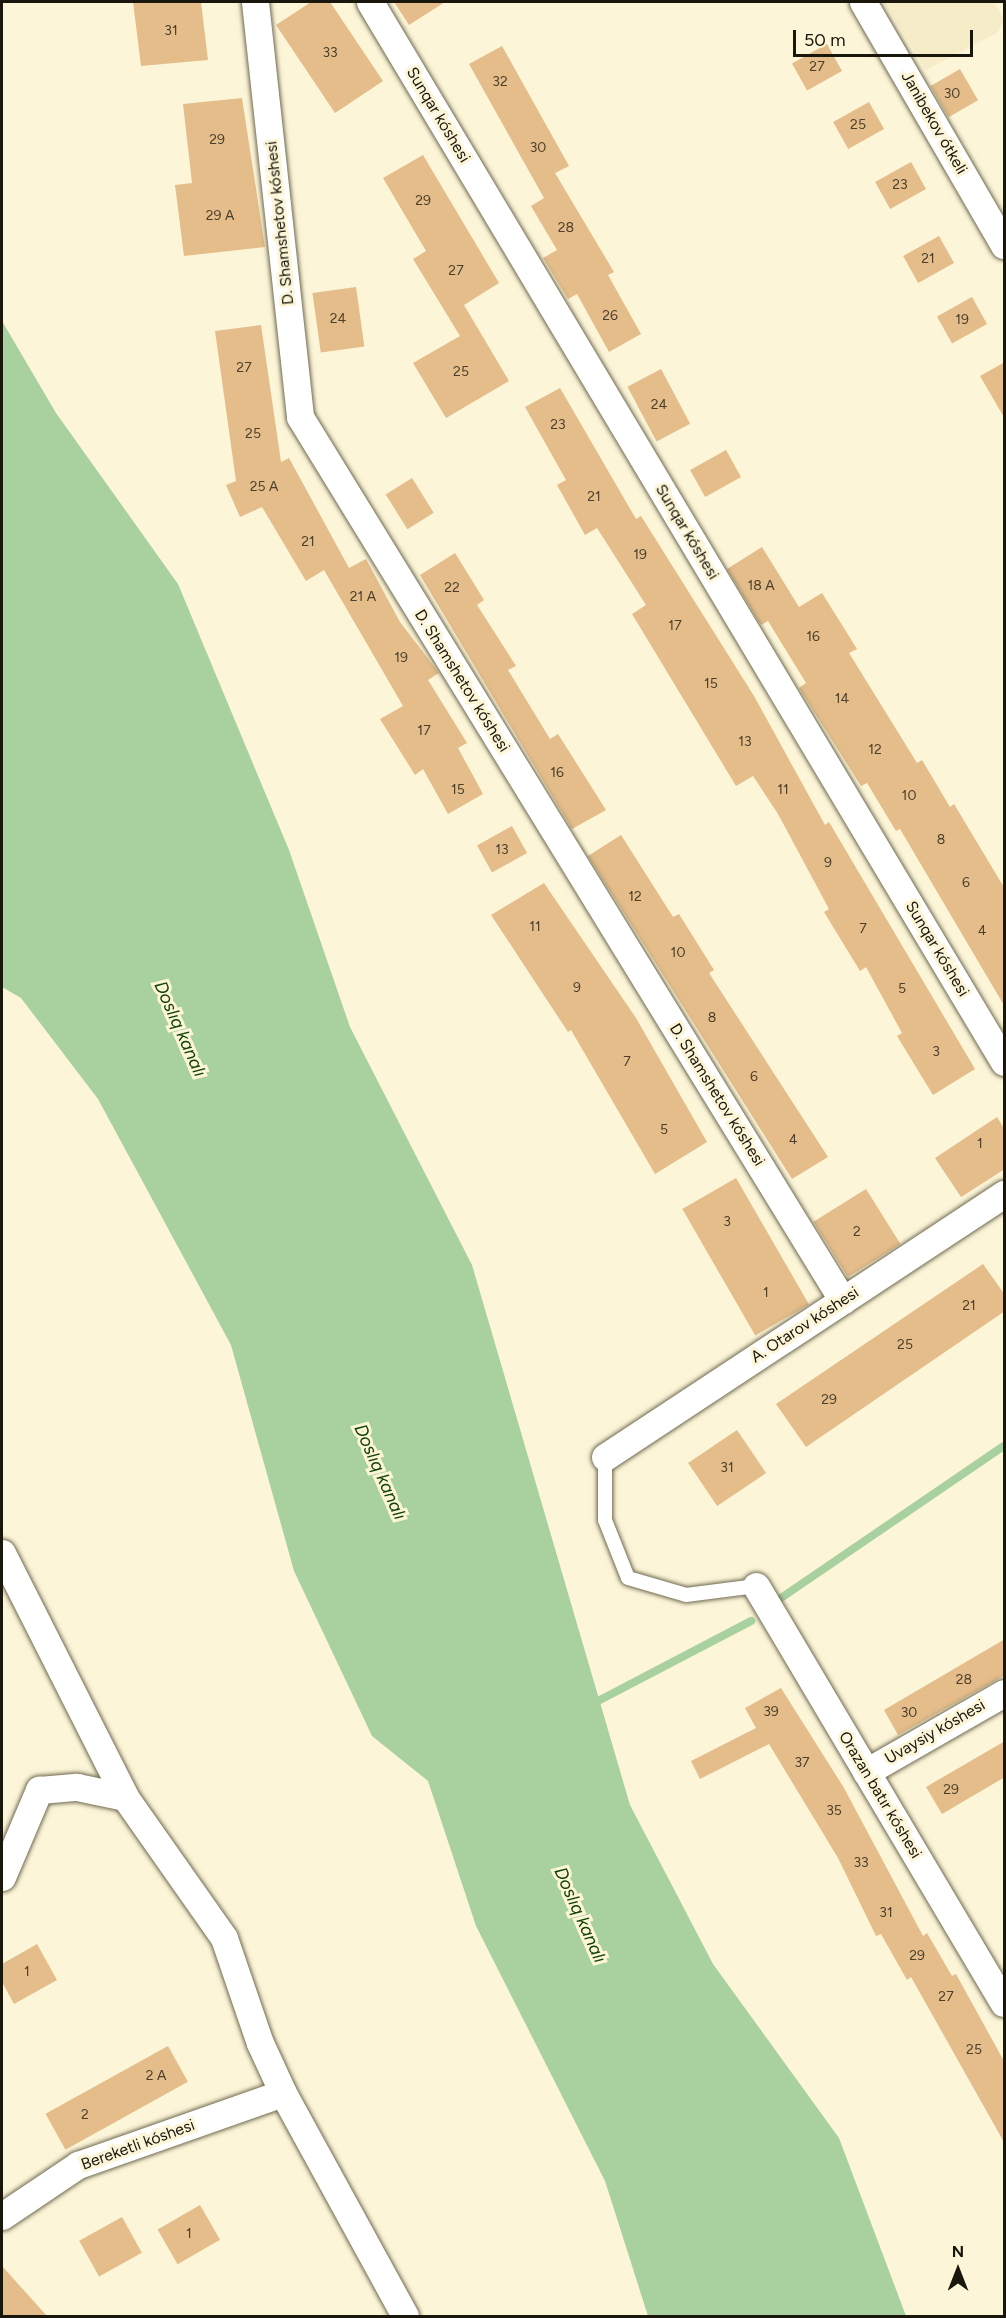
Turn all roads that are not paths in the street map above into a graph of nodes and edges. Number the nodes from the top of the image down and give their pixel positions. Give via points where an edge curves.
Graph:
1 (255, 2) edge
2 (370, 2) edge
3 (863, 2) edge
4 (1005, 245) edge
5 (1005, 1062) edge
6 (1005, 1194) edge
7 (843, 1300) junction
8 (605, 1457) joint
9 (2, 1553) edge
10 (756, 1586) joint
11 (1005, 1693) edge
12 (866, 1772) junction
13 (125, 1797) junction
14 (2, 1877) edge
15 (1005, 2003) edge
16 (283, 2092) junction
17 (2, 2216) edge
18 (405, 2316) edge

1 - 7 street, D. Shamshetov kóshesi via 300,417
2 - 5 street, Sunqar kóshesi
3 - 4 street, Janibekov ótkeli
6 - 7 street, A. Otarov kóshesi
7 - 8 street, A. Otarov kóshesi
8 - 10 lane via 605,1520 628,1578 686,1595
9 - 13 street
10 - 12 street, Orazan batır kóshesi
11 - 12 street, Uvaysiy kóshesi
12 - 15 street, Orazan batır kóshesi
13 - 14 street via 77,1787 39,1790
13 - 16 street via 224,1938 260,2043
16 - 17 street, Bereketli kóshesi via 78,2165
16 - 18 street

